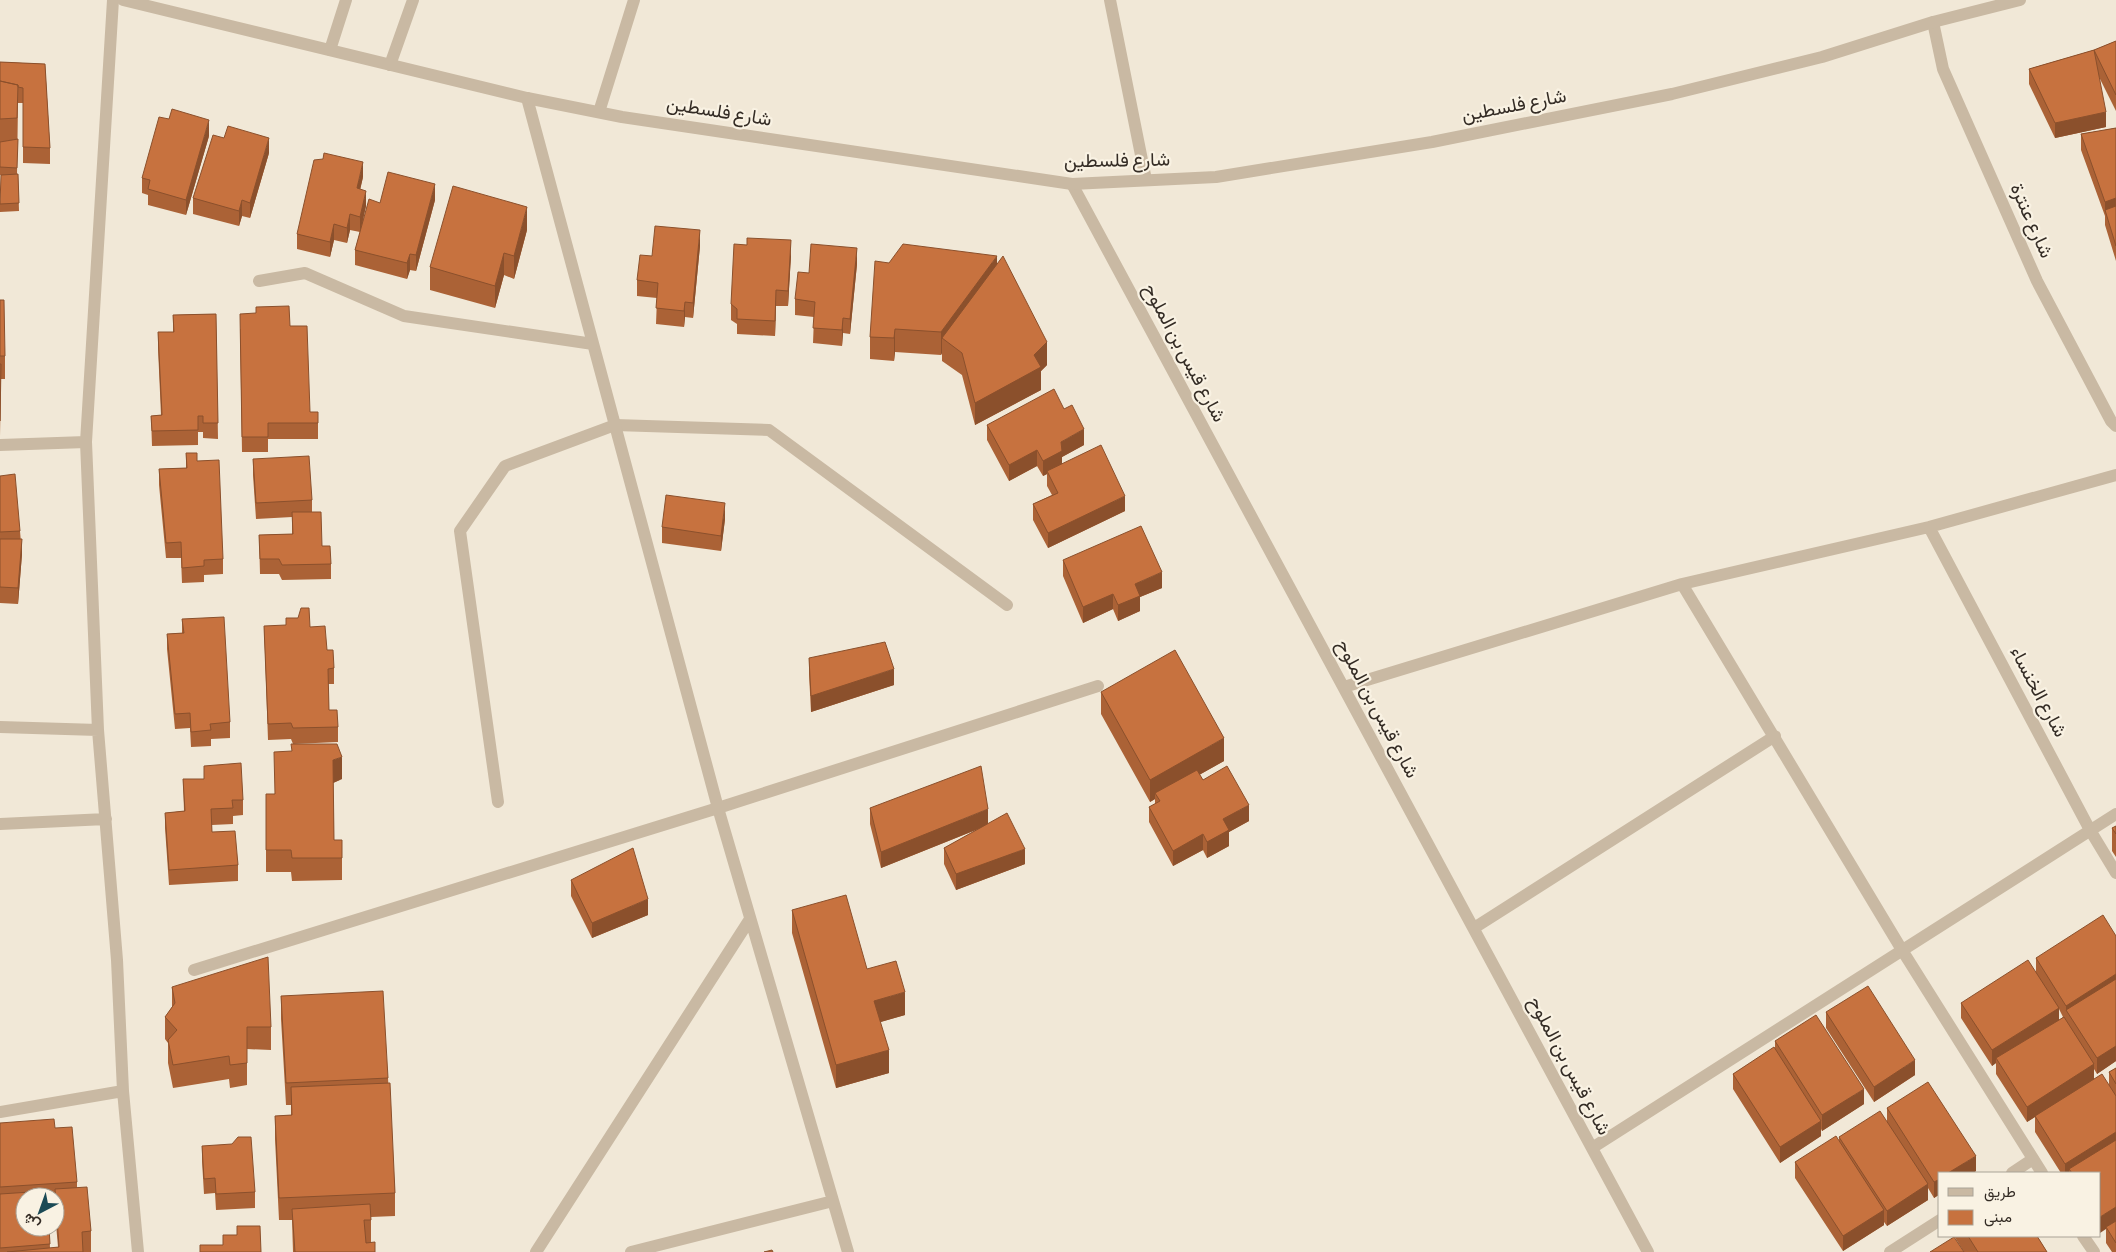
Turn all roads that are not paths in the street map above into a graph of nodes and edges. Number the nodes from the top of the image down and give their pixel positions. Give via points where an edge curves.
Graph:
1 (113, 0) edge
2 (346, 0) edge
3 (413, 0) edge
4 (634, 0) edge
5 (1110, 0) edge
6 (2020, 0) edge
7 (131, 1) edge
8 (1933, 22) junction
9 (330, 50) junction
10 (390, 64) junction
11 (527, 98) junction
12 (599, 112) junction
13 (1146, 180) junction
14 (1072, 184) junction
15 (259, 281) dead end
16 (593, 344) junction
17 (615, 425) junction
18 (2116, 426) edge
19 (86, 442) junction
20 (0, 445) edge
21 (2116, 475) edge
22 (1929, 527) junction
23 (1682, 584) junction
24 (1007, 605) dead end
25 (1098, 686) dead end
26 (1344, 687) junction
27 (0, 727) edge
28 (98, 730) junction
29 (1775, 736) junction
30 (498, 802) dead end
31 (718, 808) junction
32 (2116, 814) edge
33 (106, 819) junction
34 (0, 824) edge
35 (2090, 830) junction
36 (2116, 873) edge
37 (750, 919) junction
38 (1474, 928) junction
39 (1902, 950) junction
40 (194, 970) dead end
41 (123, 1090) junction
42 (0, 1112) edge
43 (1592, 1148) junction
44 (2034, 1160) junction
45 (2014, 1172) edge
46 (2041, 1172) edge
47 (833, 1201) junction
48 (1938, 1221) edge
49 (2085, 1237) edge
50 (138, 1252) edge
51 (536, 1252) edge
52 (631, 1252) edge
53 (848, 1252) edge
54 (1648, 1252) edge
55 (1890, 1252) edge
56 (2094, 1252) edge

1 - 19 street
2 - 9 street
3 - 10 street
4 - 12 street
5 - 13 street
6 - 8 street, شارع فلسطين
7 - 9 street, شارع فلسطين
8 - 13 street, شارع فلسطين via 1822,58 1672,94 1432,142 1216,177
8 - 18 street, شارع عنترة via 1943,69 2037,281
9 - 10 street, شارع فلسطين
10 - 11 street, شارع فلسطين
11 - 12 street, شارع فلسطين
11 - 16 street
12 - 14 street, شارع فلسطين
13 - 14 street, شارع فلسطين
14 - 26 street, شارع قيس بن الملوح
15 - 16 street via 305,273 404,316
16 - 17 street
17 - 24 street via 769,430
17 - 30 street via 505,466 460,531
17 - 31 street
19 - 20 street
19 - 28 street
21 - 22 street
22 - 23 street
22 - 35 street, شارع الخنساء
23 - 26 street
23 - 29 street
25 - 31 street
26 - 38 street, شارع قيس بن الملوح
27 - 28 street
28 - 33 street
29 - 38 street
29 - 39 street
31 - 37 street
31 - 40 street
32 - 35 street
33 - 34 street
33 - 41 street
35 - 36 street, شارع الخنساء
35 - 39 street
37 - 47 street
37 - 51 street
38 - 43 street, شارع قيس بن الملوح
39 - 43 street
39 - 44 street
41 - 42 street
41 - 50 street
43 - 54 street, شارع قيس بن الملوح
44 - 45 street
44 - 46 street
47 - 52 street
47 - 53 street
48 - 55 street
49 - 56 street

